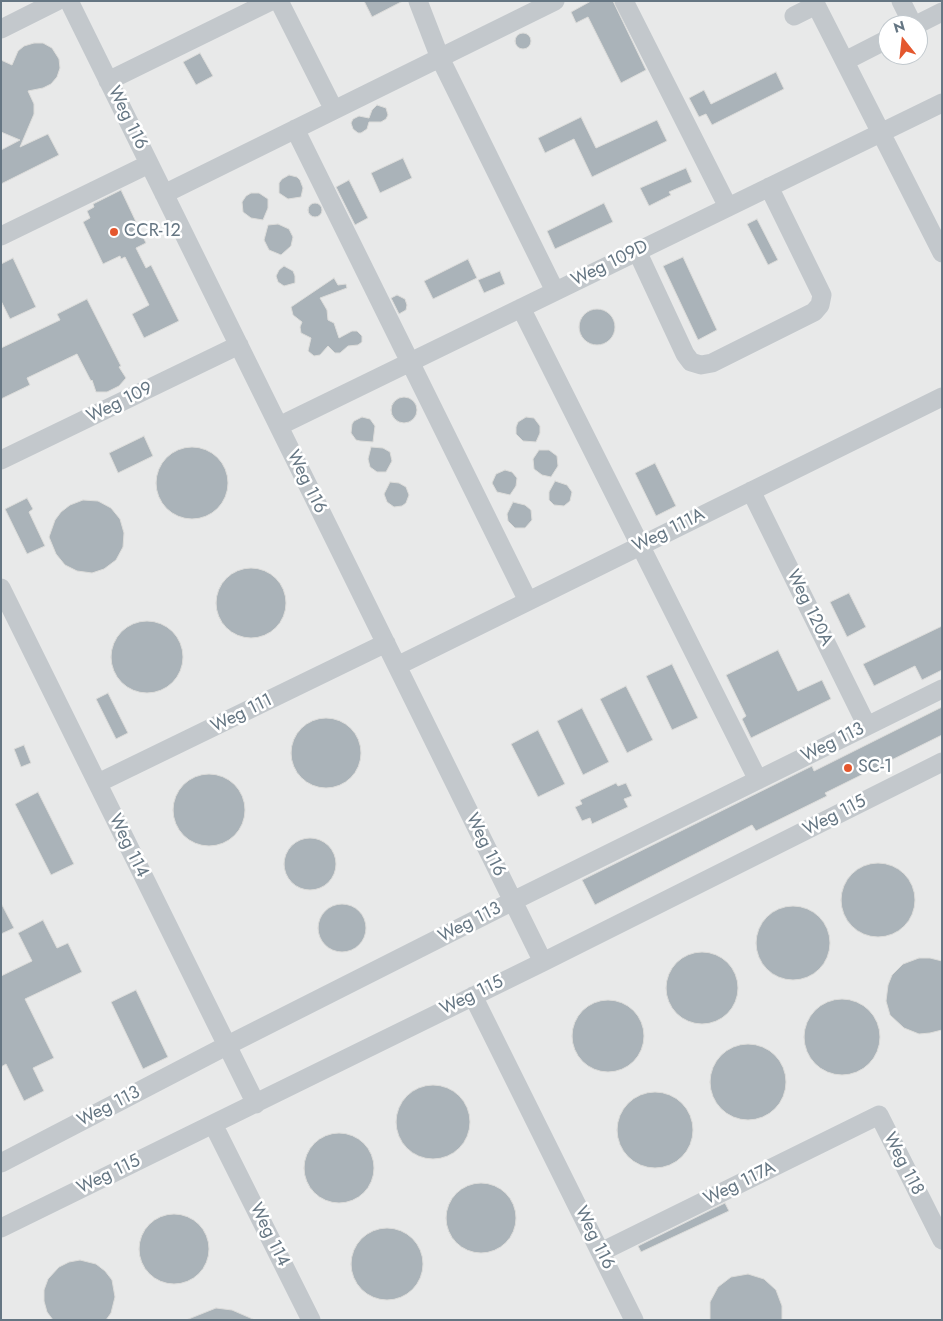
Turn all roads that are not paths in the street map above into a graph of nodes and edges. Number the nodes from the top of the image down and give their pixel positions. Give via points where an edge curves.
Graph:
1 (57, 1) edge
2 (69, 1) edge
3 (271, 1) edge
4 (279, 1) edge
5 (418, 1) edge
6 (555, 1) edge
7 (624, 1) edge
8 (901, 1) edge
9 (816, 3) edge
10 (942, 12) edge
11 (909, 15) edge
12 (794, 16) dead end
13 (928, 18) edge
14 (1, 29) edge
15 (878, 44) edge
16 (440, 58) junction
17 (844, 61) junction
18 (108, 81) junction
19 (942, 102) edge
20 (334, 110) junction
21 (295, 129) junction
22 (881, 132) junction
23 (149, 164) junction
24 (769, 187) junction
25 (164, 194) junction
26 (728, 207) junction
27 (1, 236) edge
28 (637, 251) junction
29 (942, 254) edge
30 (555, 291) junction
31 (521, 308) junction
32 (239, 345) junction
33 (410, 362) junction
34 (942, 397) edge
35 (279, 426) junction
36 (1, 460) edge
37 (751, 491) junction
38 (640, 546) junction
39 (1, 588) edge
40 (528, 601) junction
41 (386, 643) junction
42 (397, 666) junction
43 (942, 689) edge
44 (867, 726) junction
45 (942, 762) edge
46 (758, 780) junction
47 (98, 783) junction
48 (513, 901) junction
49 (543, 962) junction
50 (473, 996) junction
51 (226, 1046) junction
52 (256, 1104) junction
53 (878, 1116) joint
54 (213, 1124) junction
55 (1, 1163) edge
56 (1, 1228) edge
57 (942, 1240) edge
58 (601, 1252) junction
59 (310, 1320) edge
60 (634, 1320) edge

1 - 14 lane
2 - 18 lane, Weg 116
3 - 18 lane
4 - 20 lane
5 - 16 lane
6 - 16 lane
7 - 26 lane
8 - 11 lane
9 - 12 lane
9 - 17 lane
10 - 13 lane
15 - 17 lane
16 - 20 lane
16 - 30 lane
17 - 22 lane
18 - 23 lane, Weg 116
19 - 22 lane, Weg 109D
20 - 21 lane
21 - 25 lane
21 - 33 lane
22 - 24 lane, Weg 109D
22 - 29 lane
23 - 25 lane, Weg 116
23 - 27 lane
24 - 26 lane, Weg 109D
24 - 28 lane via 822,295 820,305 814,312 712,363 701,365 691,362 685,354
25 - 32 lane, Weg 116
26 - 28 lane, Weg 109D
28 - 30 lane, Weg 109D
30 - 31 lane, Weg 109D
31 - 33 lane, Weg 109D
31 - 38 lane
32 - 35 lane, Weg 116
32 - 36 lane, Weg 109
33 - 35 lane, Weg 109D
33 - 40 lane
34 - 37 lane, Weg 111A
35 - 41 lane, Weg 116
37 - 38 lane, Weg 111A
37 - 44 lane, Weg 120A
38 - 40 lane, Weg 111A
38 - 46 lane
39 - 47 lane, Weg 114
40 - 42 lane, Weg 111A
41 - 42 lane, Weg 116
41 - 47 lane, Weg 111
42 - 48 lane, Weg 116
43 - 44 lane, Weg 113
44 - 46 lane, Weg 113
45 - 49 lane, Weg 115
46 - 48 lane, Weg 113
47 - 51 lane, Weg 114
48 - 49 lane, Weg 116
48 - 51 lane, Weg 113
49 - 50 lane, Weg 115
50 - 52 lane, Weg 115
50 - 58 lane, Weg 116
51 - 52 lane, Weg 114
51 - 55 lane, Weg 113
52 - 54 lane, Weg 115
53 - 57 lane, Weg 118
53 - 58 lane, Weg 117A
54 - 56 lane, Weg 115
54 - 59 lane, Weg 114
58 - 60 lane, Weg 116

